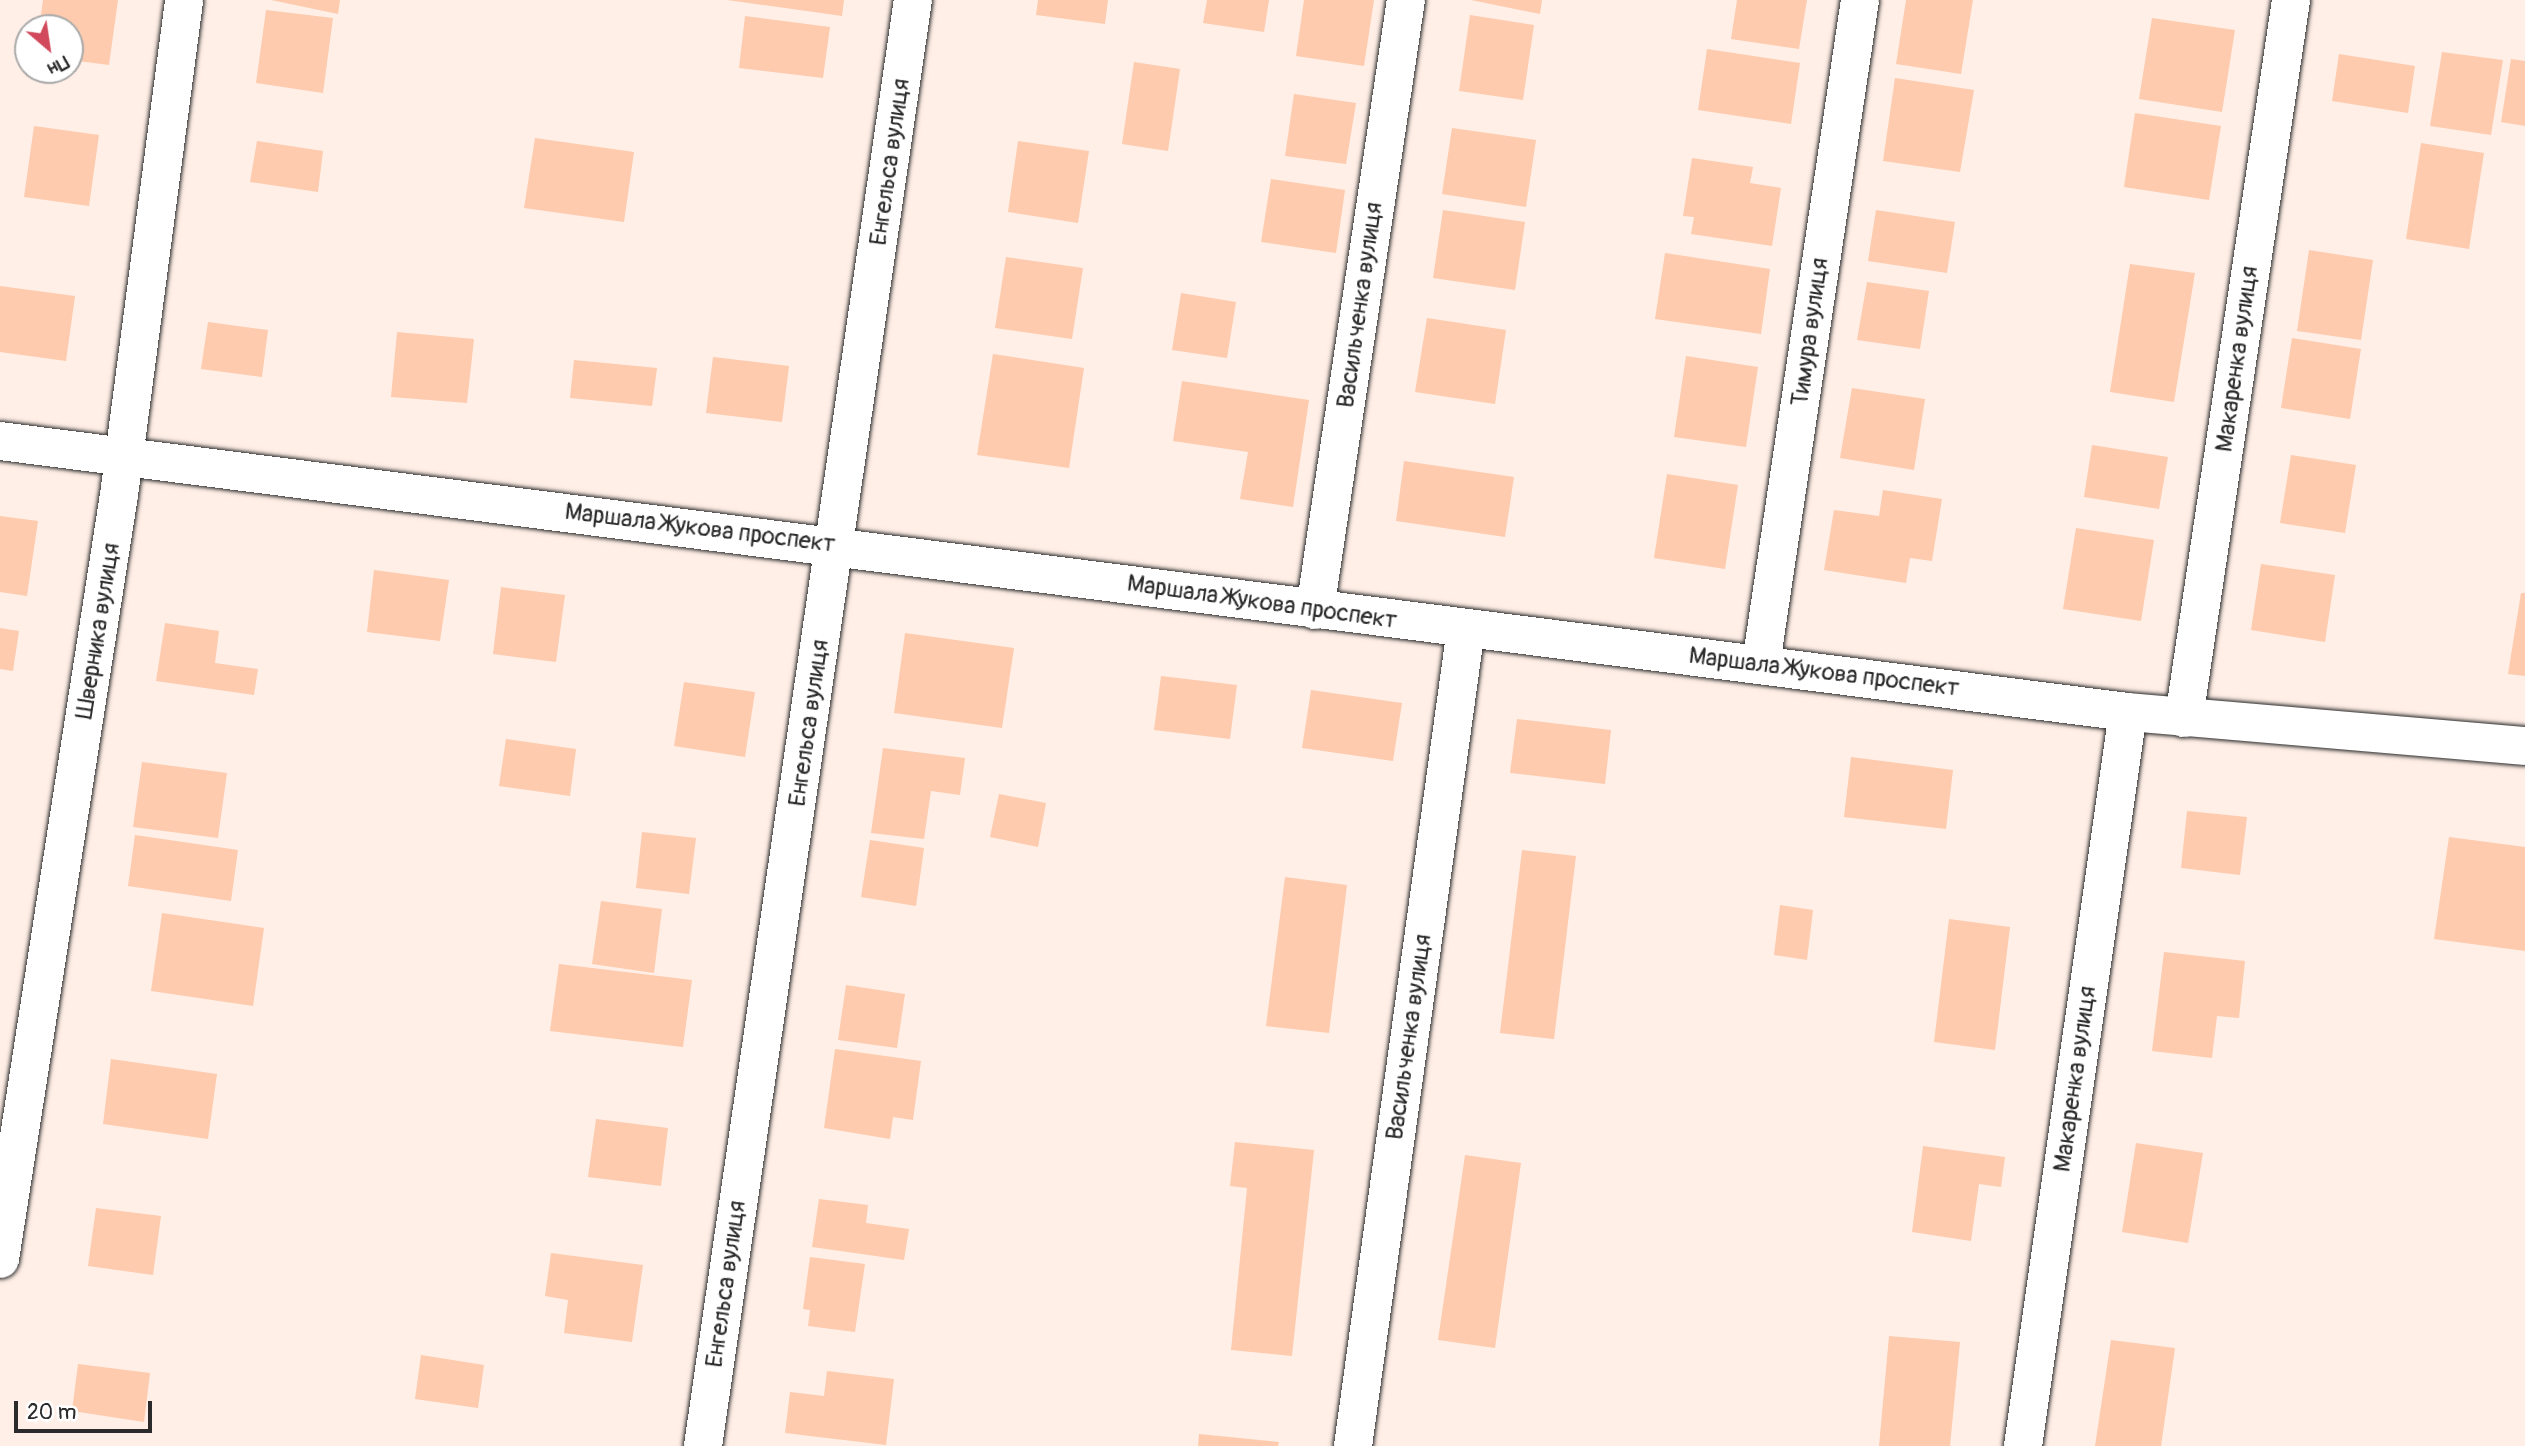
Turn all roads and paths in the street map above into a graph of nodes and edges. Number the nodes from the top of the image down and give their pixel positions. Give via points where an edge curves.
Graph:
1 (184, 0) edge
2 (913, 0) edge
3 (1406, 0) edge
4 (1860, 0) edge
5 (2291, 0) edge
6 (0, 442) edge
7 (124, 455) junction
8 (837, 545) junction
9 (1315, 610) junction
10 (1466, 629) junction
11 (1761, 664) junction
12 (2128, 712) junction
13 (2184, 718) junction
14 (2525, 746) edge
15 (0, 1259) edge
16 (702, 1446) edge
17 (1353, 1446) edge
18 (2023, 1446) edge

1 - 7 street, Шверника вулиця
2 - 8 street, Енгельса вулиця
3 - 9 street, Васильченка вулиця
4 - 11 street, Тимура вулиця
5 - 13 street, Макаренка вулиця
6 - 7 street, Маршала Жукова проспект
7 - 8 street, Маршала Жукова проспект
7 - 15 street, Шверника вулиця
8 - 9 street, Маршала Жукова проспект
8 - 16 street, Енгельса вулиця
9 - 10 street, Маршала Жукова проспект
10 - 11 street, Маршала Жукова проспект
10 - 17 street, Васильченка вулиця
11 - 12 street, Маршала Жукова проспект
12 - 13 street, Маршала Жукова проспект
12 - 18 street, Макаренка вулиця
13 - 14 street, Маршала Жукова проспект

